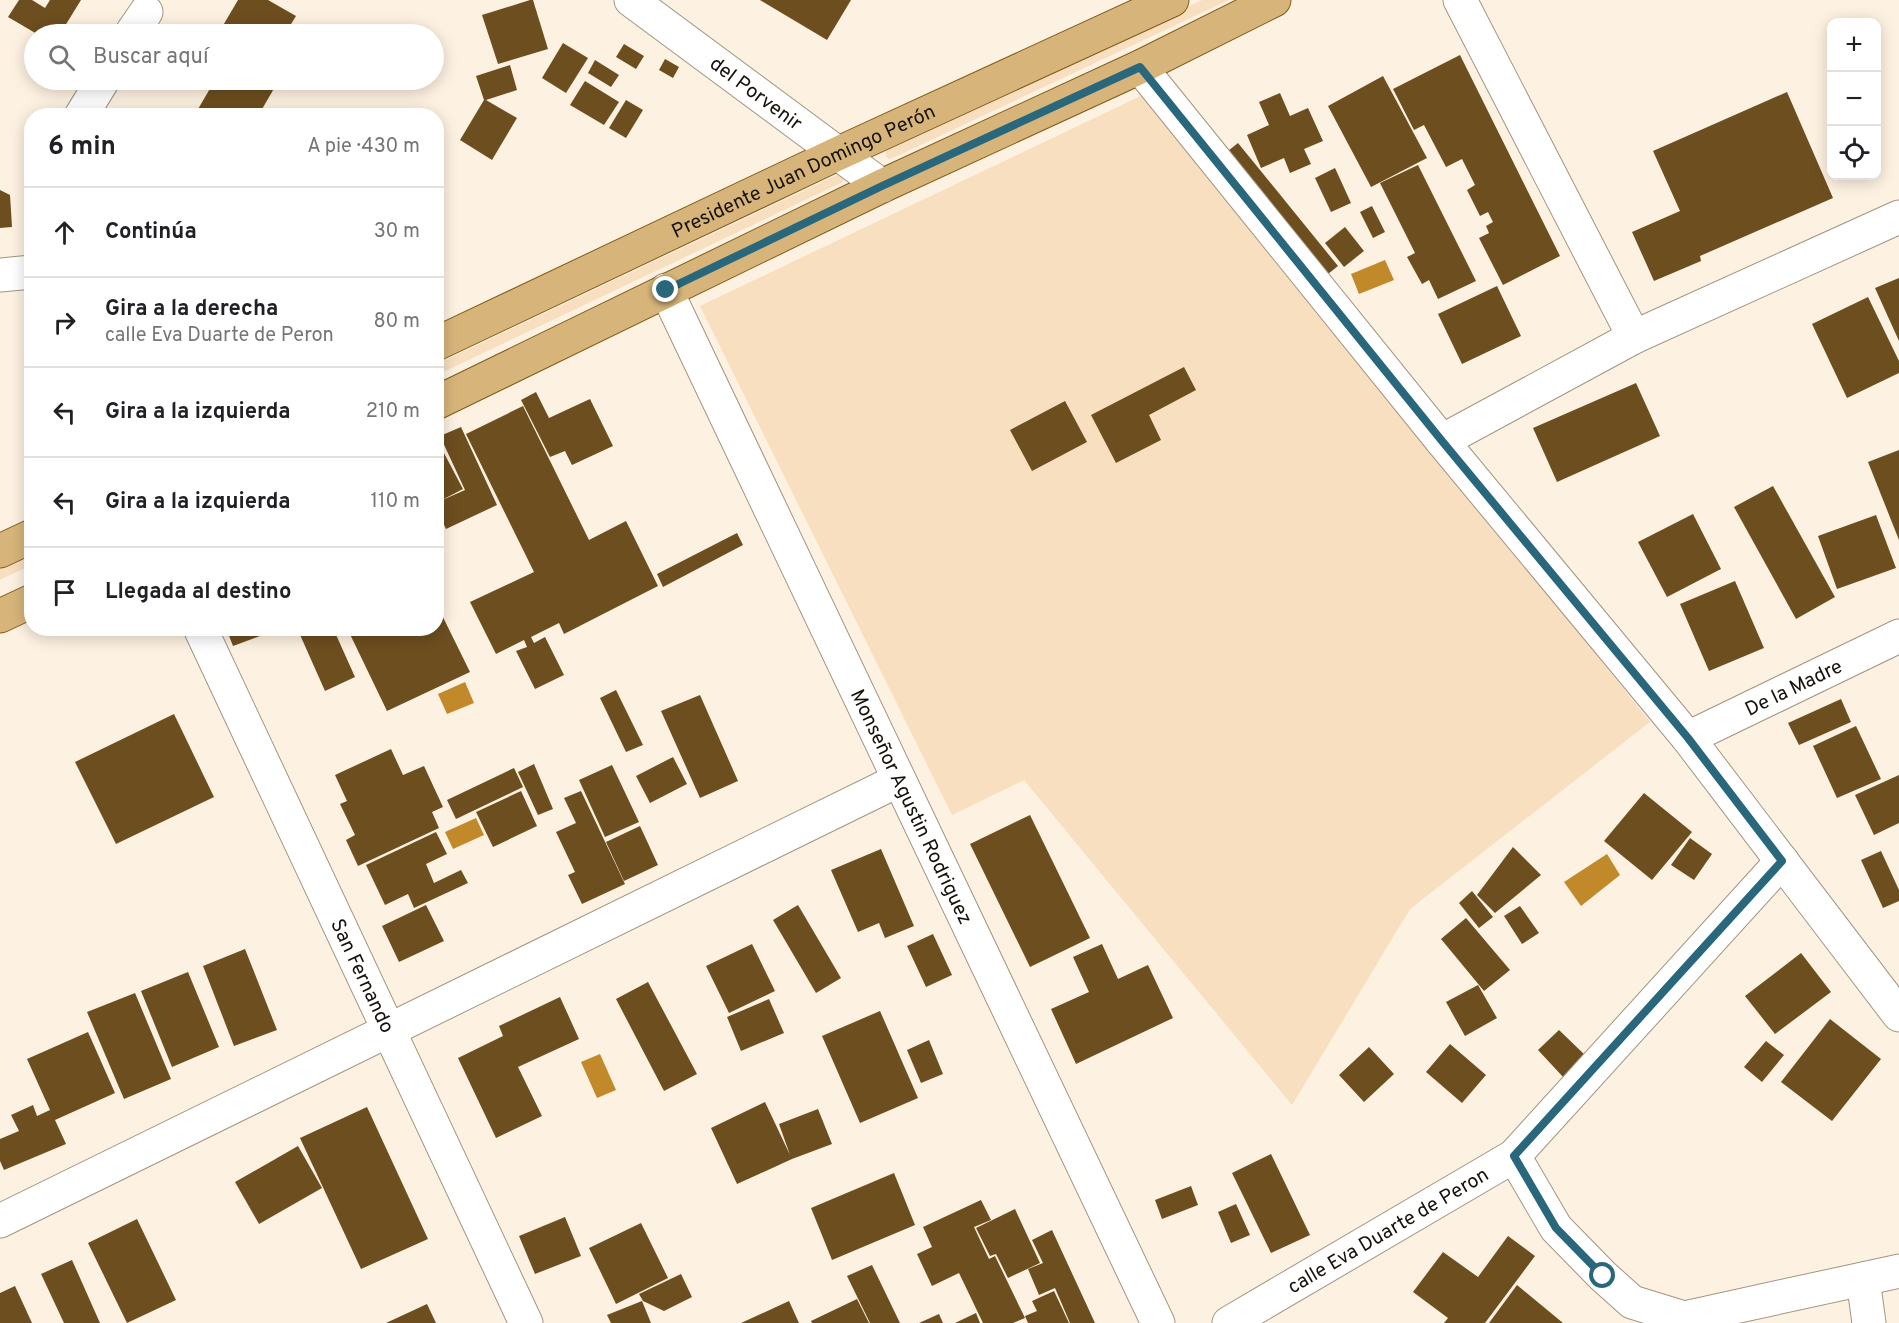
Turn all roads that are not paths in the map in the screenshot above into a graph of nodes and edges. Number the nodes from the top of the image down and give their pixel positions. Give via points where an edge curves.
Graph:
1 (631, 0) edge
2 (1172, 0) edge
3 (1274, 0) edge
4 (1460, 0) edge
5 (1140, 67) junction
6 (97, 90) edge
7 (86, 108) edge
8 (837, 154) junction
9 (882, 186) junction
10 (1899, 217) edge
11 (24, 273) edge
12 (0, 275) edge
13 (666, 290) junction
14 (1634, 337) junction
15 (444, 340) edge
16 (444, 399) edge
17 (1442, 441) junction
18 (24, 540) edge
19 (0, 551) edge
20 (24, 605) edge
21 (0, 616) edge
22 (204, 636) edge
23 (1899, 636) edge
24 (1688, 738) junction
25 (899, 780) junction
26 (1782, 861) junction
27 (1899, 1015) edge
28 (389, 1030) junction
29 (1514, 1156) junction
30 (0, 1221) edge
31 (1899, 1271) edge
32 (1863, 1279) junction
33 (526, 1323) edge
34 (1158, 1323) edge
35 (1229, 1323) edge
36 (1869, 1323) edge

1 - 8 street, del Porvenir
2 - 8 main road, Presidente Juan Domingo Perón
3 - 5 main road
4 - 14 street
5 - 9 main road
5 - 17 street
6 - 7 street
8 - 9 street, del Porvenir
8 - 15 main road, Presidente Juan Domingo Perón
9 - 13 main road
10 - 14 street
11 - 12 street
13 - 16 main road
13 - 25 street, Monseñor Agustin Rodriguez
14 - 17 street
17 - 24 street
18 - 19 main road
20 - 21 main road
22 - 28 street, San Fernando
23 - 24 street, De la Madre
24 - 26 street
25 - 28 street
25 - 34 street, Monseñor Agustin Rodriguez
26 - 27 street
26 - 29 street, calle Eva Duarte de Peron
28 - 30 street
28 - 33 street, San Fernando
29 - 32 street via 1556,1228 1632,1302 1684,1318
29 - 35 street, calle Eva Duarte de Peron
31 - 32 street
32 - 36 street

